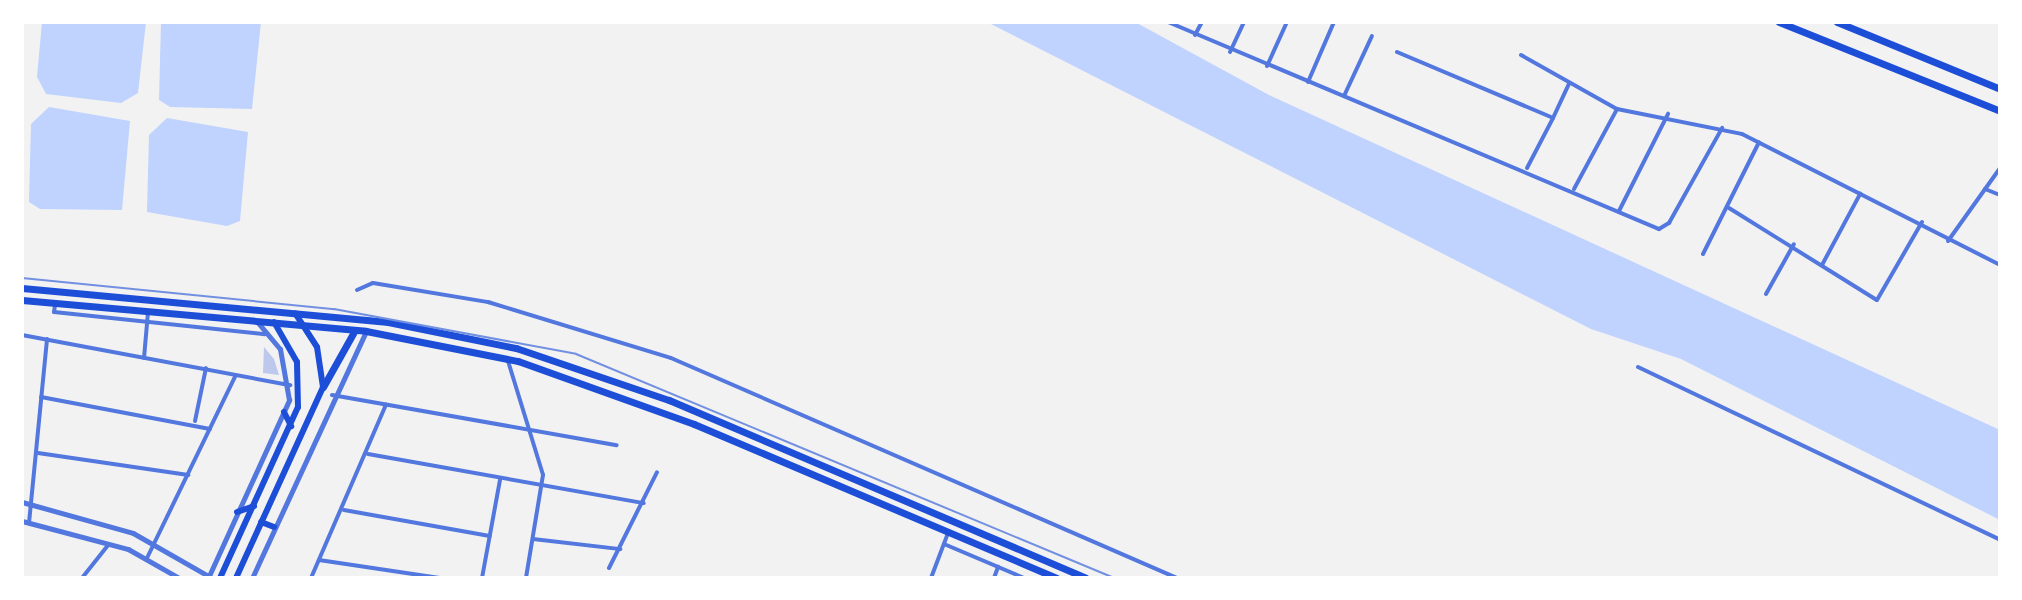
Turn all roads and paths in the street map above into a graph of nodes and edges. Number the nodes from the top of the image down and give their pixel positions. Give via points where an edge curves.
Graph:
1 (1168, 22) edge
2 (1202, 22) edge
3 (1244, 22) edge
4 (1287, 22) edge
5 (1334, 22) edge
6 (1779, 22) edge
7 (1837, 22) edge
8 (1195, 35) junction
9 (1372, 36) dead end
10 (1230, 52) junction
11 (1397, 52) dead end
12 (1521, 55) dead end
13 (1267, 66) junction
14 (1308, 82) junction
15 (1569, 84) junction
16 (2000, 89) edge
17 (1344, 96) junction
18 (1617, 109) junction
19 (2000, 111) edge
20 (1668, 114) junction
21 (1553, 118) junction
22 (1722, 128) junction
23 (1759, 142) junction
24 (1527, 168) junction
25 (2000, 168) edge
26 (1574, 189) junction
27 (1985, 189) junction
28 (1860, 194) junction
29 (2000, 195) edge
30 (1729, 208) junction
31 (1619, 211) junction
32 (1922, 222) junction
33 (1948, 241) junction
34 (1794, 244) junction
35 (1703, 254) dead end
36 (1822, 265) junction
37 (2000, 265) edge
38 (22, 288) edge
39 (357, 290) dead end
40 (1766, 294) dead end
41 (22, 300) edge
42 (55, 303) junction
43 (187, 303) junction
44 (148, 311) junction
45 (295, 313) junction
46 (186, 314) junction
47 (255, 320) junction
48 (147, 322) junction
49 (274, 322) junction
50 (305, 325) junction
51 (355, 330) junction
52 (366, 331) junction
53 (268, 334) junction
54 (22, 335) edge
55 (47, 339) junction
56 (144, 358) junction
57 (507, 359) junction
58 (206, 367) junction
59 (1638, 367) dead end
60 (236, 375) junction
61 (290, 385) junction
62 (323, 387) junction
63 (332, 395) junction
64 (41, 397) junction
65 (386, 405) junction
66 (284, 412) junction
67 (195, 421) junction
68 (291, 426) junction
69 (210, 429) junction
70 (531, 430) junction
71 (617, 445) dead end
72 (38, 453) junction
73 (368, 454) junction
74 (270, 470) junction
75 (657, 472) dead end
76 (283, 474) junction
77 (188, 475) junction
78 (500, 480) junction
79 (542, 488) junction
80 (22, 502) edge
81 (644, 503) junction
82 (32, 504) junction
83 (254, 506) junction
84 (344, 510) junction
85 (237, 512) junction
86 (22, 521) edge
87 (261, 522) junction
88 (29, 523) junction
89 (274, 527) junction
90 (948, 533) junction
91 (490, 536) junction
92 (533, 539) junction
93 (2000, 540) edge
94 (155, 543) junction
95 (109, 544) junction
96 (944, 544) junction
97 (1007, 544) junction
98 (620, 549) junction
99 (1003, 555) junction
100 (147, 558) junction
101 (319, 560) junction
102 (998, 567) junction
103 (609, 568) dead end
104 (175, 577) edge
105 (209, 577) edge
106 (82, 578) edge
107 (220, 578) edge
108 (236, 578) edge
109 (252, 578) edge
110 (311, 578) edge
111 (440, 578) edge
112 (482, 578) edge
113 (526, 578) edge
114 (931, 578) edge
115 (994, 578) edge
116 (1024, 578) edge
117 (1057, 578) edge
118 (1086, 578) edge
119 (1177, 578) edge

1 - 8 street
2 - 8 street
3 - 10 street
4 - 13 street
5 - 14 street
6 - 19 highway
7 - 16 highway
8 - 10 street
9 - 17 street
10 - 13 street
11 - 21 street
12 - 15 street
13 - 14 street
14 - 17 street
15 - 18 street
15 - 21 street
17 - 24 street
18 - 20 street
18 - 26 street
20 - 22 street
20 - 31 street
21 - 24 street
22 - 23 street
22 - 31 street via 1669,223 1659,229
23 - 28 street
23 - 30 street
24 - 26 street
25 - 27 street
26 - 31 street
27 - 29 street
27 - 33 street
28 - 32 street
28 - 36 street
30 - 34 street
30 - 35 street
32 - 33 street
32 - 36 street via 1877,300
33 - 37 street
34 - 36 street
34 - 40 street
38 - 43 highway
39 - 119 street via 373,283 488,302 671,358
41 - 42 highway
42 - 44 highway
42 - 48 street via 54,312
43 - 45 highway
43 - 46 highway
44 - 46 highway
44 - 48 street
45 - 50 main road
45 - 97 highway via 459,336 607,376
46 - 47 highway
47 - 49 highway
47 - 53 street
48 - 53 street
48 - 56 street
49 - 50 highway
49 - 68 main road via 300,377
50 - 51 highway
50 - 62 main road via 320,355
51 - 52 highway
51 - 62 highway
52 - 57 highway
52 - 63 street
53 - 61 street
54 - 55 street
55 - 56 street
55 - 64 street
56 - 58 street
57 - 70 street
57 - 90 highway via 653,408
58 - 60 street
58 - 67 street
59 - 93 street
60 - 61 street
60 - 69 street
61 - 66 street
62 - 76 main road
63 - 65 street
63 - 89 street
64 - 67 street
64 - 72 street
65 - 70 street
65 - 73 street
66 - 68 main road
66 - 85 street
67 - 69 street
68 - 74 main road
69 - 77 street
70 - 71 street
70 - 79 street
72 - 77 street
72 - 82 street
73 - 78 street
73 - 84 street
74 - 76 main road
74 - 83 main road
75 - 81 street
76 - 87 main road
77 - 94 street
78 - 79 street
78 - 91 street
79 - 81 street
79 - 92 street
80 - 82 street
81 - 98 street
82 - 88 street
82 - 94 street
83 - 85 main road
83 - 107 main road
84 - 91 street
84 - 101 street
85 - 105 street
86 - 88 street
87 - 89 main road
87 - 108 main road
88 - 95 street
89 - 109 street
90 - 96 street
90 - 99 highway
91 - 112 street
92 - 98 street
92 - 113 street
94 - 100 street
94 - 105 street
95 - 100 street
95 - 106 street
96 - 102 street
96 - 114 street
97 - 99 highway
97 - 118 highway
98 - 103 street
99 - 117 highway
100 - 104 street
101 - 110 street
101 - 111 street
102 - 115 street
102 - 116 street

